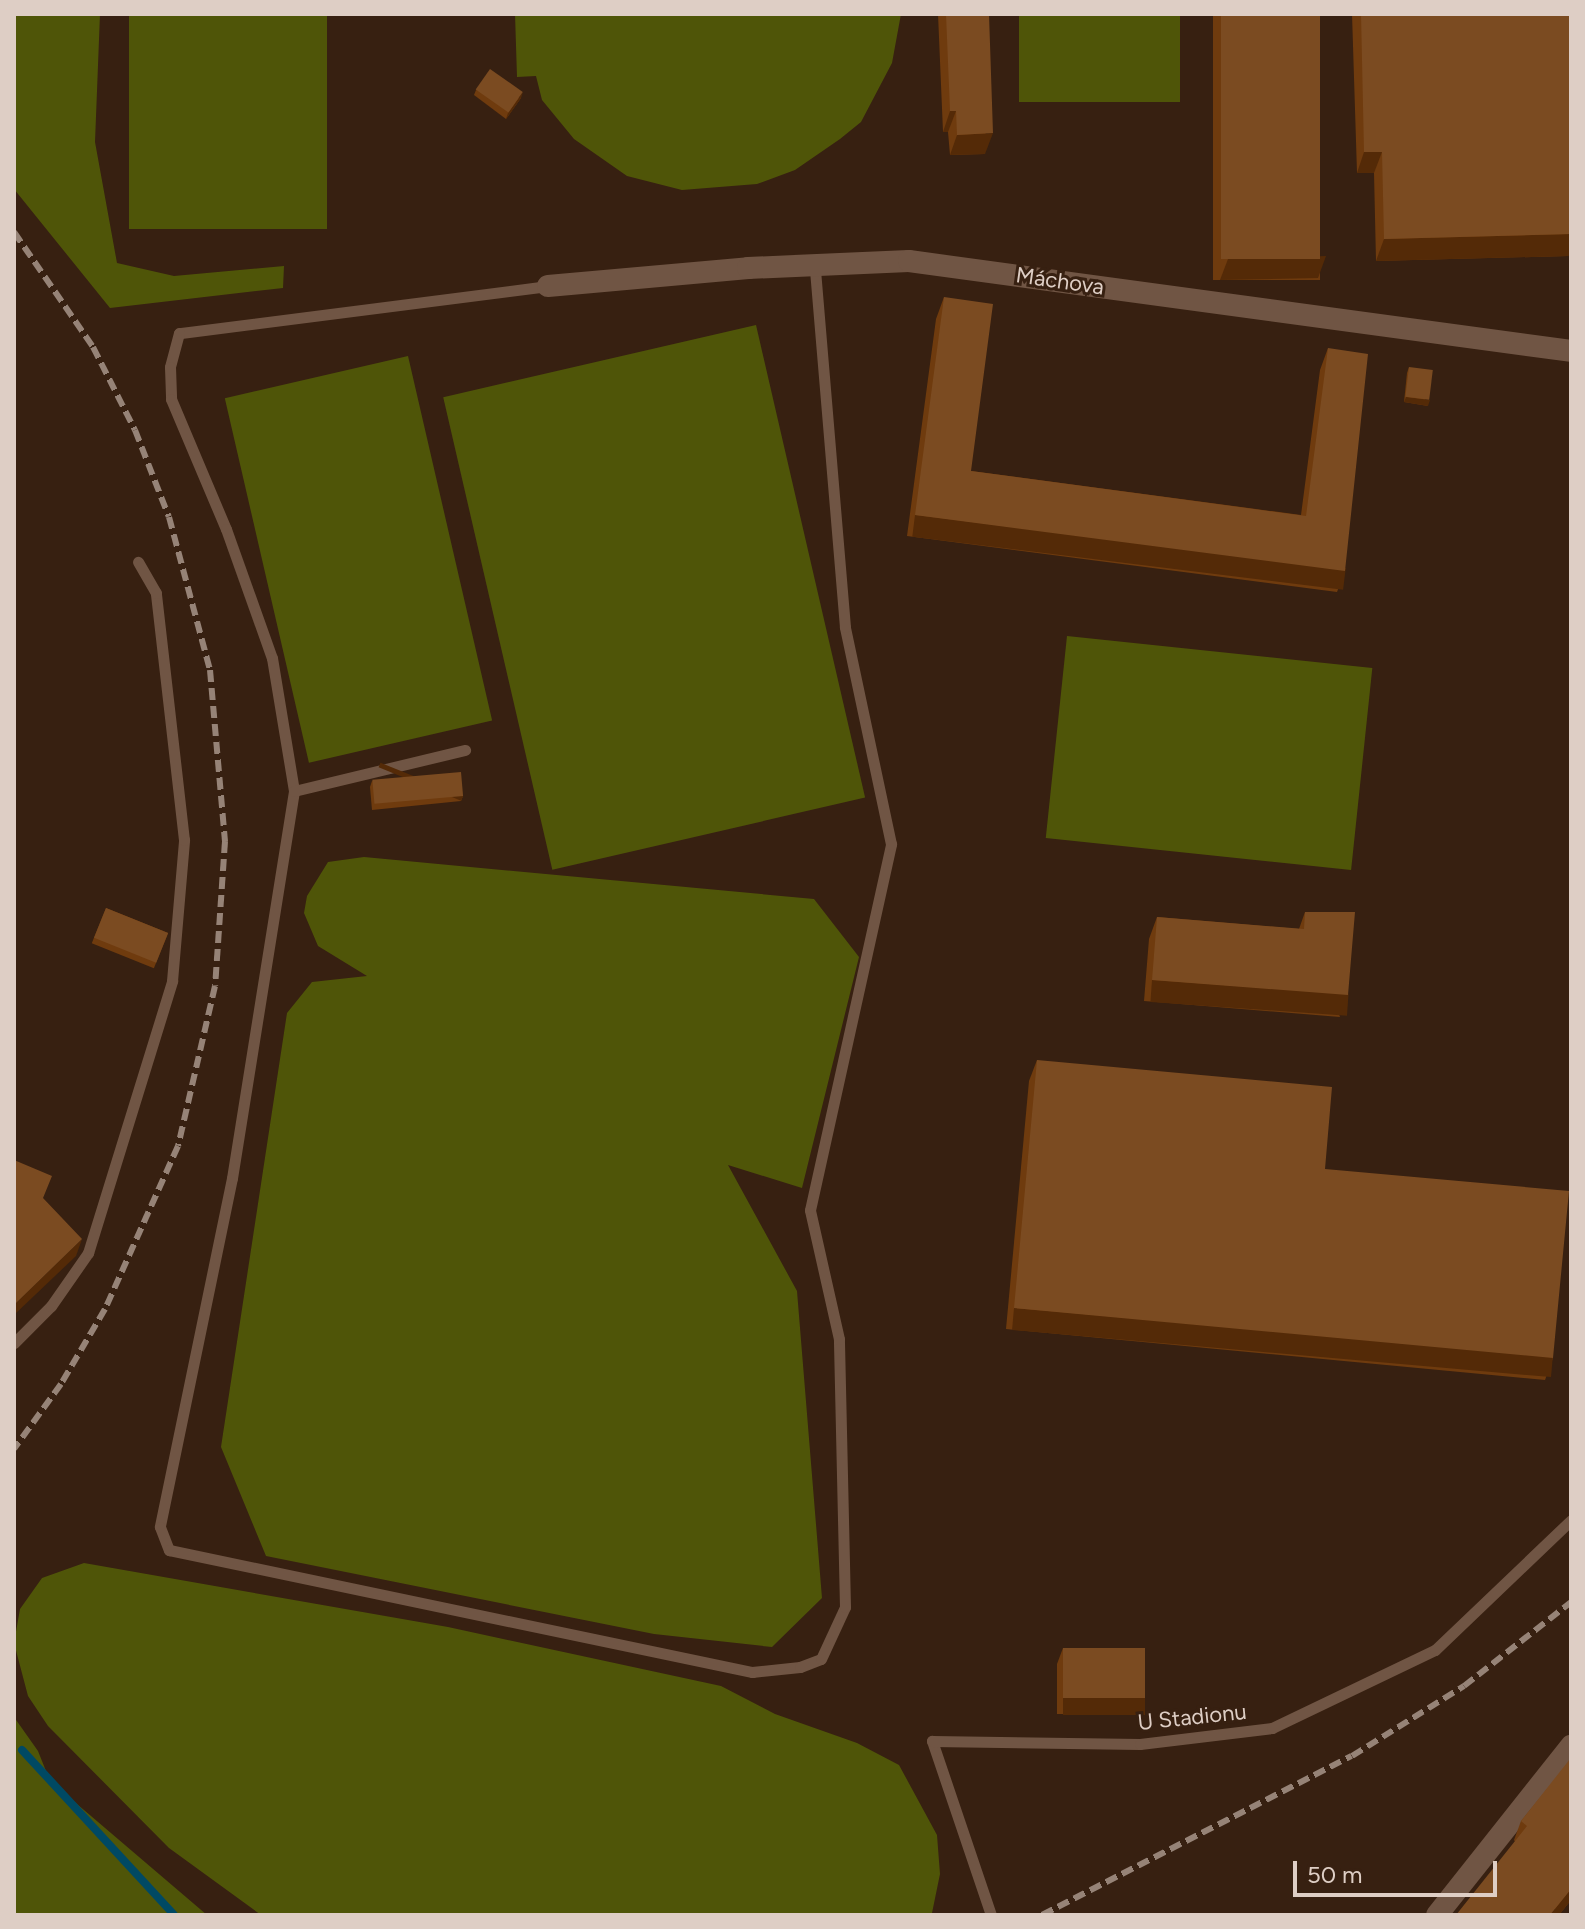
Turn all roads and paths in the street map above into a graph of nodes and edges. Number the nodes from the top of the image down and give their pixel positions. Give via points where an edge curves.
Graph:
1 (815, 267) junction
2 (548, 286) joint
3 (1571, 351) edge
4 (138, 562) dead end
5 (465, 750) dead end
6 (294, 791) junction
7 (14, 1343) edge
8 (1571, 1520) edge
9 (1571, 1746) edge
10 (991, 1915) edge
11 (1437, 1915) edge

1 - 2 street, Máchova
1 - 3 street, Máchova via 909,261
1 - 6 lane via 845,627 891,844 810,1210 839,1339 844,1395 845,1607 821,1659 752,1672 169,1550 160,1527 232,1178
2 - 6 lane via 179,333 170,367 171,399 226,529 272,658
4 - 7 lane via 156,593 184,840 172,981 88,1253 51,1306
5 - 6 lane
8 - 10 lane, U Stadionu via 1435,1650 1272,1728 1140,1744 932,1741
9 - 11 street

